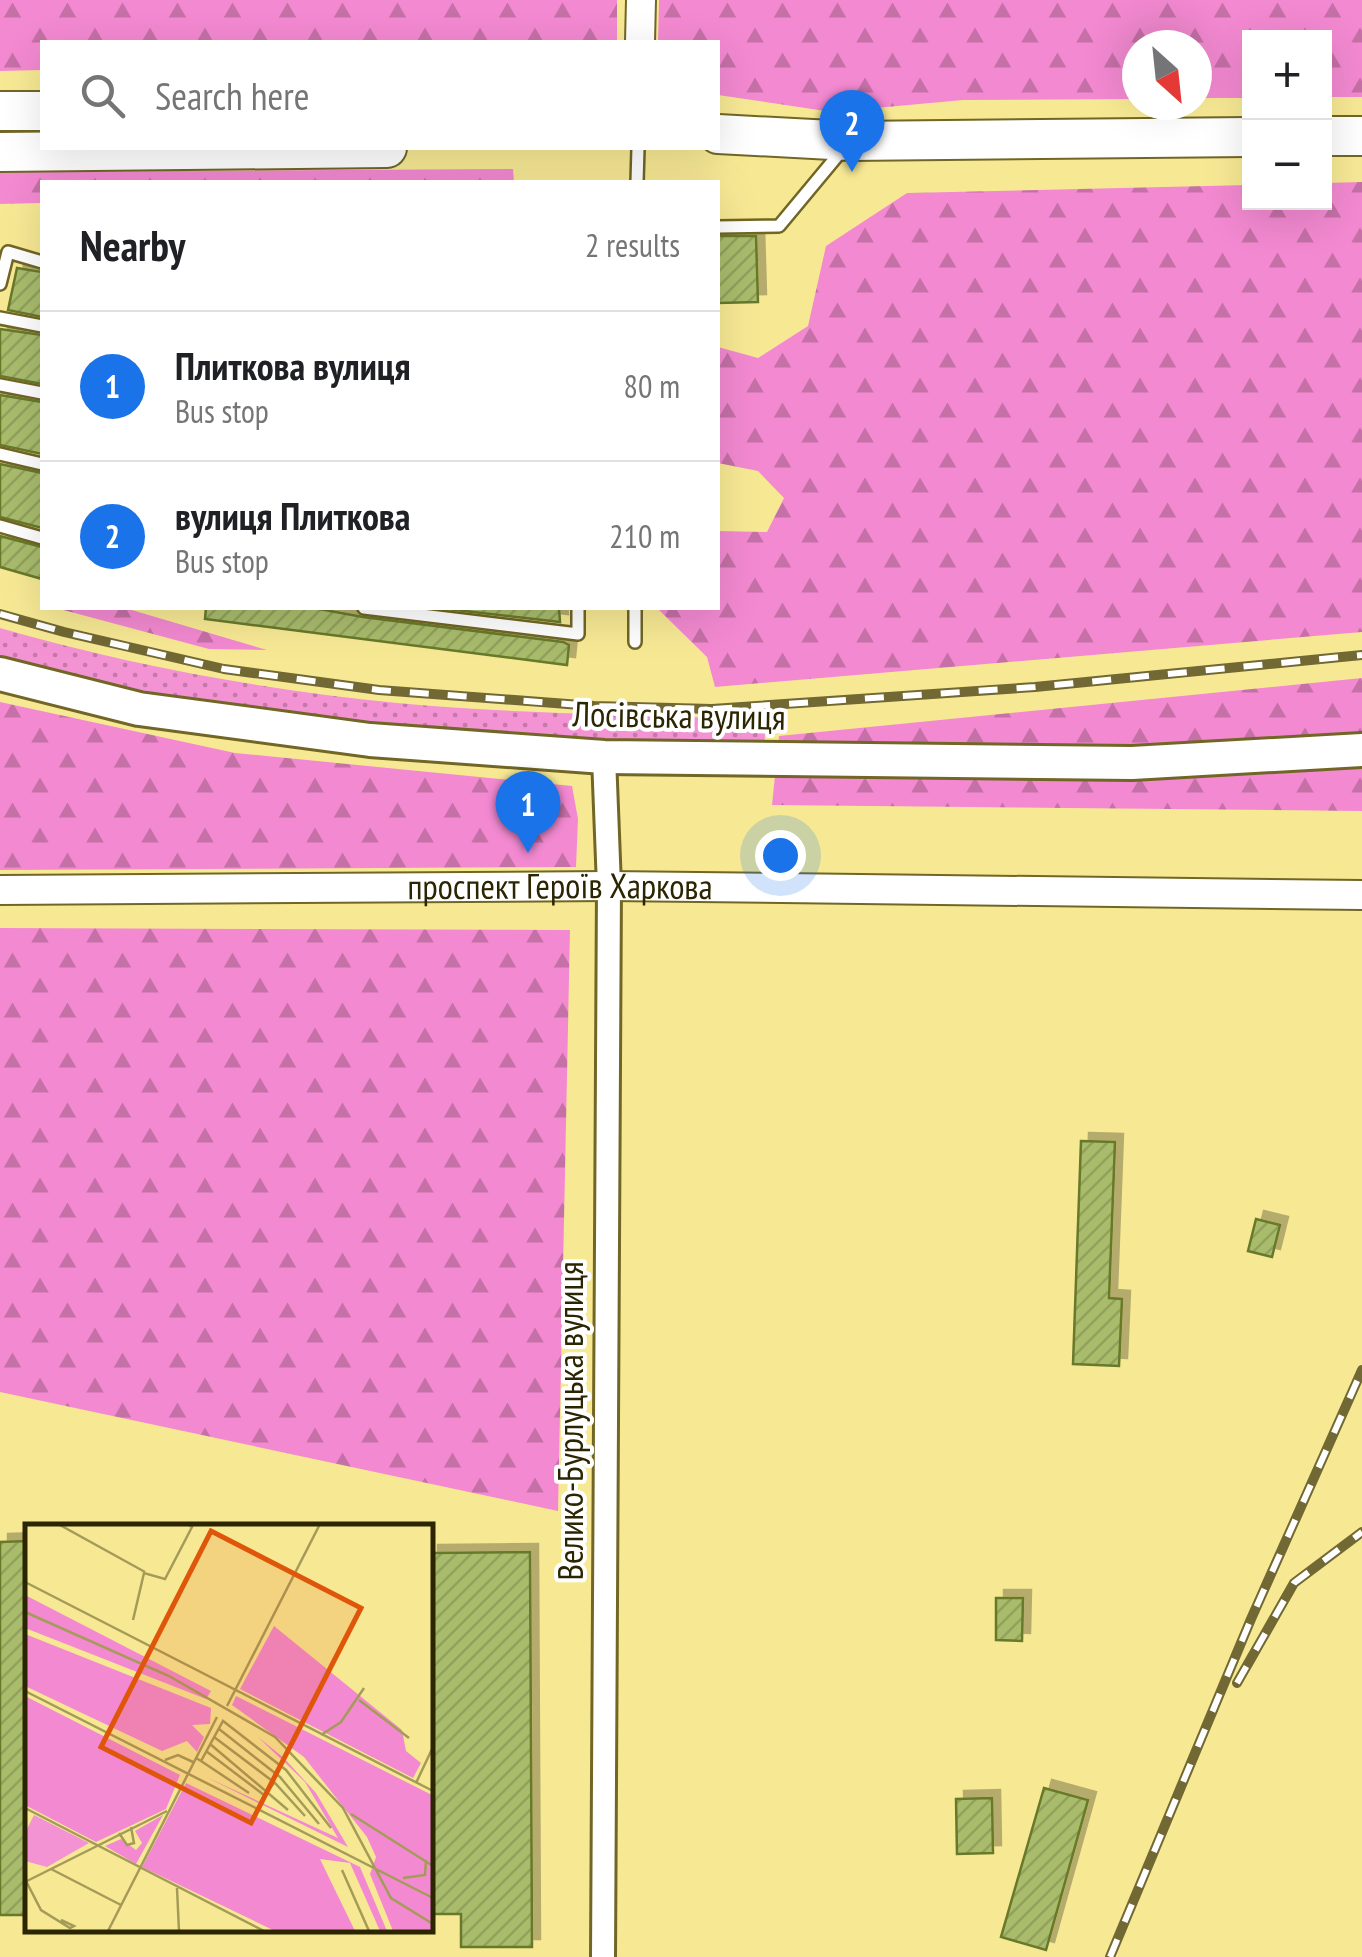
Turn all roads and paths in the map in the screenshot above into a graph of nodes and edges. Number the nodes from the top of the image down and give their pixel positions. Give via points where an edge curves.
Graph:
1 (641, 0) edge
2 (640, 40) edge
3 (0, 111) edge
4 (40, 111) edge
5 (720, 134) edge
6 (1332, 136) edge
7 (1362, 136) edge
8 (1242, 137) edge
9 (850, 141) junction
10 (194, 150) edge
11 (638, 150) edge
12 (0, 152) edge
13 (638, 180) edge
14 (720, 227) edge
15 (40, 261) edge
16 (0, 284) edge
17 (0, 318) edge
18 (40, 326) edge
19 (0, 384) edge
20 (40, 393) edge
21 (0, 454) edge
22 (40, 464) edge
23 (0, 526) edge
24 (40, 537) edge
25 (380, 610) edge
26 (578, 610) edge
27 (635, 610) edge
28 (635, 642) dead end
29 (0, 674) edge
30 (1362, 750) edge
31 (604, 757) junction
32 (610, 886) junction
33 (0, 890) edge
34 (1362, 895) edge
35 (603, 1957) edge

1 - 2 street
3 - 4 main road
5 - 9 main road
6 - 7 main road
8 - 9 main road
9 - 14 lane via 779,226
10 - 12 main road
11 - 13 lane
15 - 16 lane via 8,252
17 - 18 lane
19 - 20 lane
21 - 22 lane
23 - 24 lane
25 - 26 lane via 578,634
27 - 28 lane
29 - 31 main road, Лосівська вулиця via 139,709 370,740
30 - 31 main road, Лосівська вулиця via 1132,763
31 - 32 street, Велико-Бурлуцька вулиця
32 - 33 street, проспект Героїв Харкова
32 - 34 street, проспект Героїв Харкова
32 - 35 street, Велико-Бурлуцька вулиця

